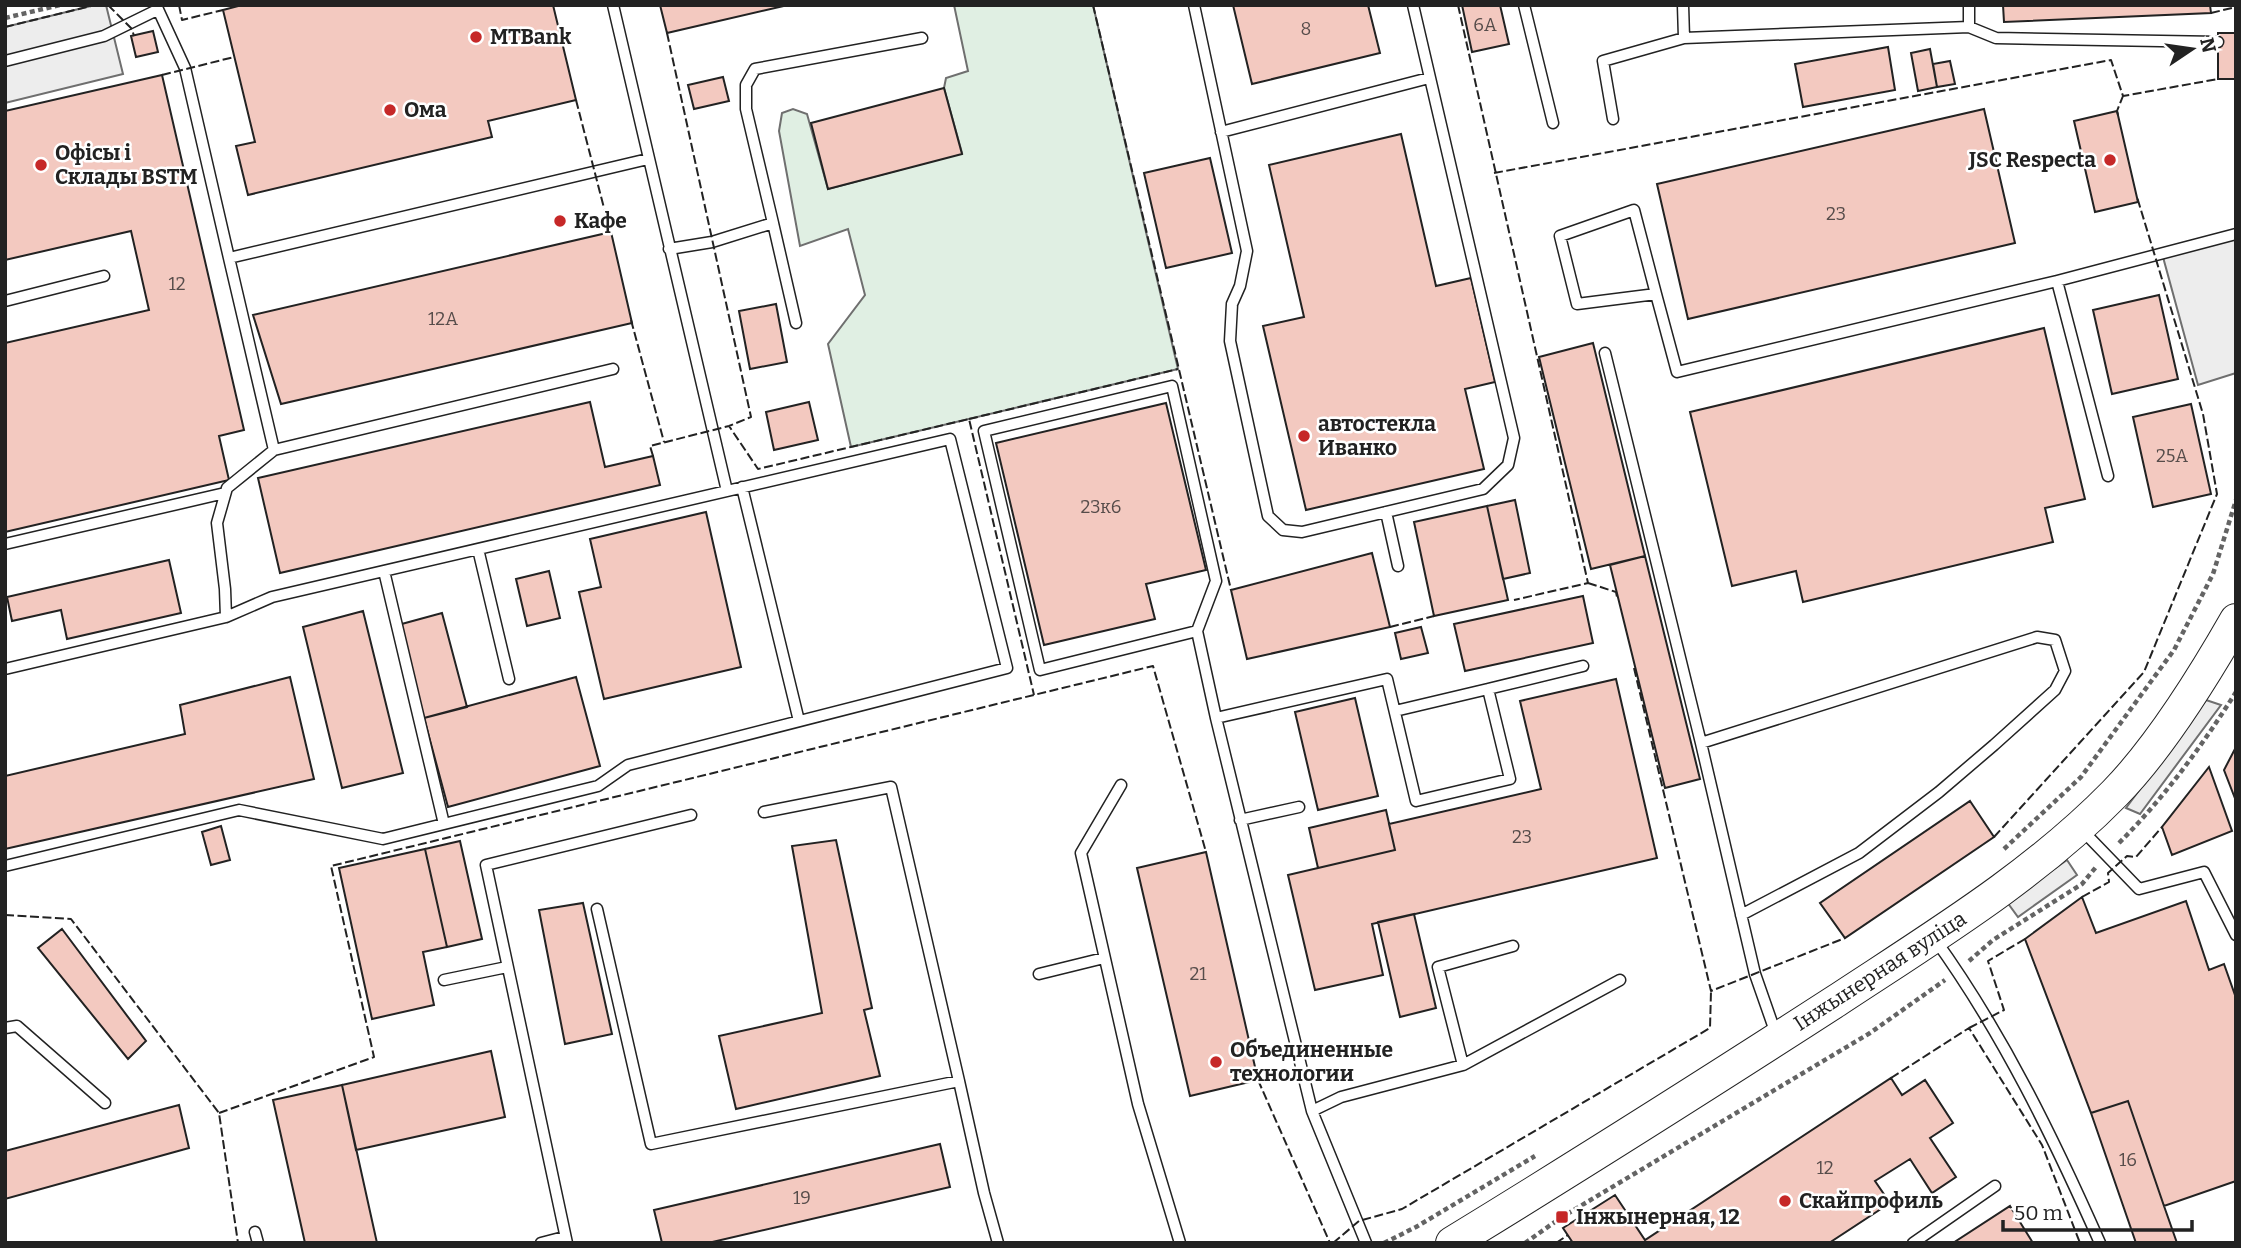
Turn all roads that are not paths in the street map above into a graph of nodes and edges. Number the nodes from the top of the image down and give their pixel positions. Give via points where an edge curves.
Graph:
1 (613, 5) edge
2 (1194, 5) edge
3 (1413, 5) edge
4 (1524, 5) edge
5 (1683, 5) edge
6 (1969, 5) edge
7 (157, 8) edge
8 (1969, 27) junction
9 (922, 38) dead end
10 (1684, 38) junction
11 (2218, 42) dead end
12 (5, 61) edge
13 (1429, 78) junction
14 (1613, 119) dead end
15 (1553, 123) dead end
16 (1221, 132) junction
17 (648, 159) junction
18 (773, 223) junction
19 (2236, 234) edge
20 (669, 249) junction
21 (229, 258) junction
22 (104, 276) dead end
23 (2057, 281) junction
24 (1656, 294) junction
25 (5, 301) edge
26 (796, 323) dead end
27 (1605, 353) dead end
28 (613, 369) dead end
29 (274, 450) junction
30 (2108, 476) dead end
31 (742, 487) junction
32 (727, 491) junction
33 (225, 493) junction
34 (1386, 512) junction
35 (5, 544) edge
36 (478, 549) junction
37 (1398, 566) dead end
38 (384, 571) junction
39 (226, 617) junction
40 (2236, 620) edge
41 (1197, 631) junction
42 (1583, 666) dead end
43 (5, 669) edge
44 (509, 679) dead end
45 (1488, 689) junction
46 (1395, 711) junction
47 (1216, 718) junction
48 (799, 721) junction
49 (1701, 743) junction
50 (1121, 785) dead end
51 (1299, 807) dead end
52 (764, 812) dead end
53 (691, 815) dead end
54 (1240, 820) junction
55 (444, 824) junction
56 (2080, 827) junction
57 (5, 866) edge
58 (597, 909) dead end
59 (1741, 915) junction
60 (2236, 935) edge
61 (1934, 937) junction
62 (1513, 946) dead end
63 (1104, 958) junction
64 (507, 967) junction
65 (1039, 975) dead end
66 (444, 980) dead end
67 (1620, 980) dead end
68 (5, 1028) edge
69 (1778, 1038) junction
70 (1463, 1065) junction
71 (959, 1081) junction
72 (105, 1103) dead end
73 (1312, 1111) junction
74 (1995, 1186) dead end
75 (566, 1240) edge
76 (541, 1243) edge
77 (998, 1243) edge
78 (1180, 1243) edge
79 (1366, 1243) edge
80 (1452, 1243) edge
81 (1913, 1243) edge
82 (2100, 1243) edge

1 - 17 lane
2 - 16 lane
3 - 13 lane
4 - 15 lane
5 - 10 lane
6 - 8 lane
7 - 12 lane via 104,36
7 - 21 lane via 185,68
8 - 10 lane
8 - 11 lane via 1996,38
9 - 18 lane via 755,69 746,85 746,109
10 - 14 lane via 1603,61
13 - 16 lane
13 - 34 lane via 1514,438 1508,465 1483,489
16 - 34 lane via 1247,251 1231,304 1230,341 1268,516 1283,530 1302,532
17 - 20 lane
17 - 21 lane
18 - 20 lane via 712,242
18 - 26 lane
19 - 23 lane
20 - 32 lane
21 - 29 lane
22 - 25 lane
23 - 24 lane via 1678,372
23 - 30 lane
24 - 24 lane via 1634,210 1560,236 1577,304
27 - 49 lane
28 - 29 lane
29 - 33 lane
31 - 32 lane
31 - 48 lane
31 - 48 lane via 950,439 1007,668
32 - 36 lane
33 - 35 lane
33 - 39 lane via 217,523
34 - 37 lane
36 - 38 lane
36 - 44 lane
38 - 39 lane via 272,597
38 - 55 lane
39 - 43 lane
40 - 56 street, Інжынерная вуліца via 2138,767
41 - 41 lane via 1216,581 1172,386 984,431 1040,670
41 - 47 lane
42 - 45 lane
45 - 46 lane
45 - 46 lane via 1510,779 1416,801
46 - 47 lane via 1387,680
47 - 54 lane
48 - 55 lane via 628,765 598,786
49 - 59 lane
49 - 59 lane via 2037,637 2055,640 2065,671 2056,691 1939,792 1859,853
50 - 63 lane via 1081,853
51 - 54 lane
52 - 71 lane via 891,787
53 - 64 lane via 486,865
54 - 73 lane
55 - 57 lane via 383,839 239,810
56 - 60 lane via 2139,888 2204,872
56 - 61 street, Інжынерная вуліца
58 - 71 lane via 651,1144
59 - 69 lane via 1755,974
61 - 69 street, Інжынерная вуліца
61 - 82 lane via 2024,1082
62 - 70 lane via 1438,967
63 - 65 lane
63 - 78 lane via 1138,1104
64 - 66 lane
64 - 75 lane
67 - 70 lane
68 - 72 lane via 17,1026
69 - 80 street, Інжынерная вуліца
70 - 73 lane via 1341,1097
71 - 77 lane
73 - 79 lane
74 - 81 lane
75 - 76 lane

